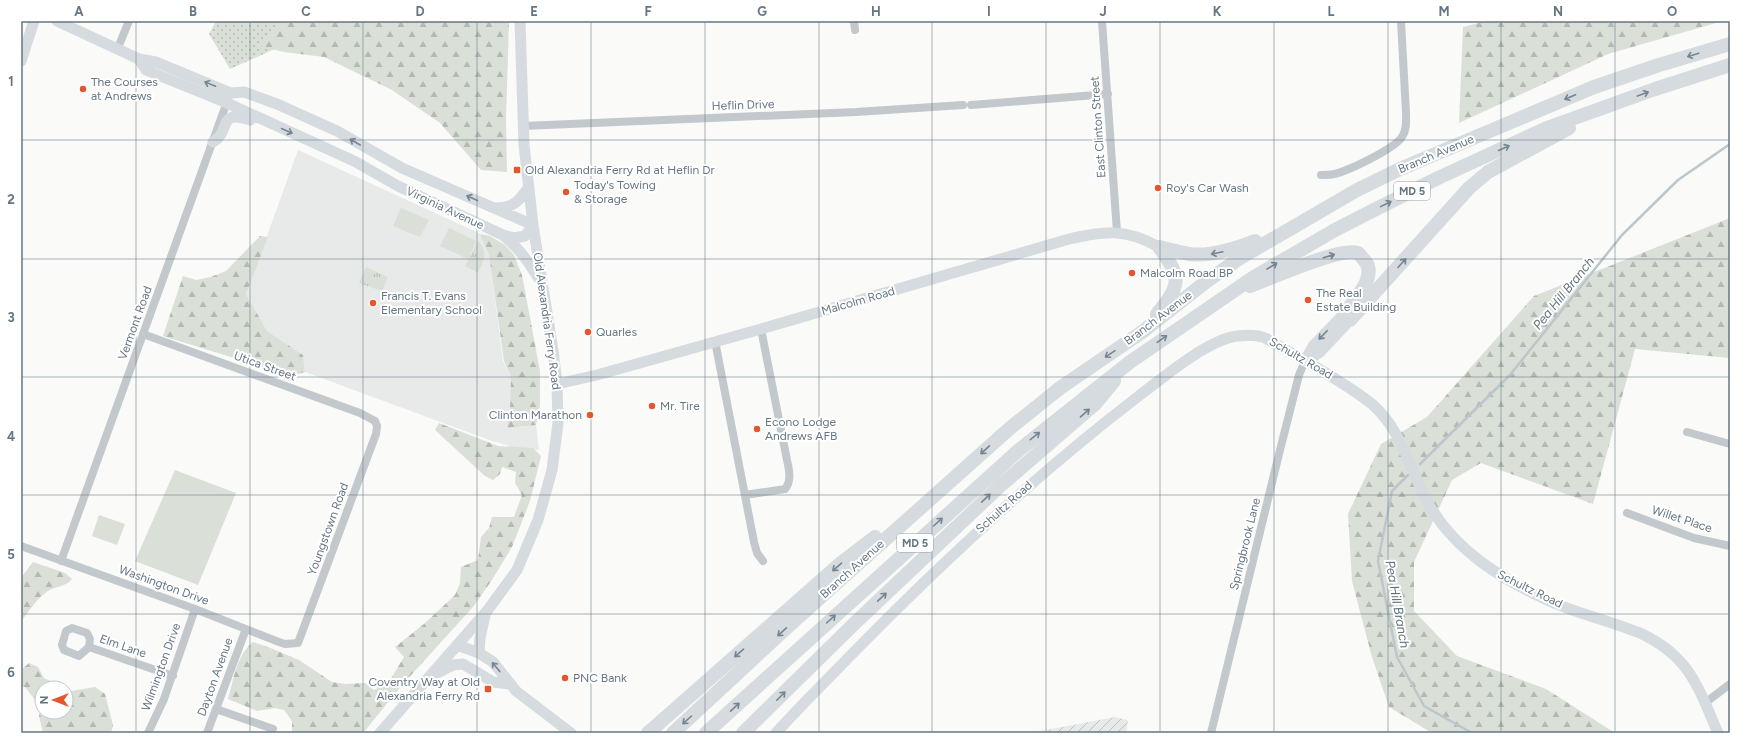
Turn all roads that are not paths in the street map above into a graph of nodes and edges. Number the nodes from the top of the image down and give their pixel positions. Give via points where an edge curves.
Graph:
1 (34, 21) edge
2 (56, 21) edge
3 (129, 21) edge
4 (520, 21) edge
5 (854, 21) edge
6 (1102, 21) edge
7 (1401, 21) edge
8 (855, 30) dead end
9 (1730, 44) edge
10 (117, 50) junction
11 (21, 61) edge
12 (1730, 66) edge
13 (1108, 94) junction
14 (229, 98) junction
15 (1606, 107) junction
16 (260, 119) junction
17 (523, 126) junction
18 (213, 142) junction
19 (1321, 175) dead end
20 (529, 187) junction
21 (492, 208) junction
22 (1318, 213) junction
23 (533, 225) junction
24 (1117, 232) junction
25 (503, 235) junction
26 (1159, 247) junction
27 (543, 284) junction
28 (1227, 294) junction
29 (1348, 316) junction
30 (761, 329) junction
31 (1142, 332) junction
32 (143, 334) junction
33 (715, 342) junction
34 (1305, 361) junction
35 (1130, 362) junction
36 (557, 384) junction
37 (376, 423) joint
38 (1687, 432) dead end
39 (1730, 444) edge
40 (947, 485) junction
41 (745, 495) junction
42 (1626, 513) dead end
43 (21, 546) edge
44 (1730, 546) edge
45 (61, 561) junction
46 (763, 561) dead end
47 (195, 609) junction
48 (487, 611) junction
49 (246, 629) junction
50 (298, 643) joint
51 (457, 645) junction
52 (89, 647) dead end
53 (479, 653) junction
54 (475, 672) junction
55 (173, 676) junction
56 (429, 677) junction
57 (510, 684) junction
58 (1730, 684) edge
59 (1705, 702) junction
60 (216, 710) junction
61 (273, 729) dead end
62 (148, 733) edge
63 (207, 733) edge
64 (380, 733) edge
65 (571, 733) edge
66 (648, 733) edge
67 (673, 733) edge
68 (706, 733) edge
69 (743, 733) edge
70 (776, 733) edge
71 (1211, 733) edge
72 (1718, 733) edge

1 - 11 street
2 - 10 street, Virginia Avenue
3 - 10 street
4 - 17 street, Old Alexandria Ferry Road
5 - 8 street
6 - 13 street, East Clinton Street
7 - 19 street via 1406,126 1404,135 1385,151 1341,172
9 -> 22 highway, Branch Avenue / MD 5 via 1594,87 1400,169
10 - 14 street, Virginia Avenue via 139,60 156,62
15 -> 12 highway, Branch Avenue / MD 5
13 - 17 street, Heflin Drive via 856,112
13 - 24 street, East Clinton Street
14 - 16 street, Virginia Avenue
14 - 18 street, Vermont Road
21 -> 14 street, Virginia Avenue via 402,168 337,131 277,104 244,92
28 -> 15 highway, Branch Avenue / MD 5 via 1335,230 1440,177 1547,128
29 -> 15 highway via 1469,188 1488,172
16 - 18 street via 233,116 226,122 219,138
16 -> 25 street, Virginia Avenue via 354,161 398,186
17 - 20 street, Old Alexandria Ferry Road
18 - 32 street, Vermont Road
20 - 21 street via 512,206
20 - 23 street, Old Alexandria Ferry Road
21 - 23 street, Virginia Avenue
22 -> 26 highway via 1240,248 1212,254 1190,254
22 - 31 highway, Branch Avenue / MD 5 via 1240,258
23 - 25 street, Virginia Avenue via 525,236 514,238
23 - 27 street, Old Alexandria Ferry Road
24 - 26 street, Malcolm Road via 1138,237
24 - 30 street, Malcolm Road via 1069,239
25 - 27 street via 518,248
26 - 31 highway via 1176,275 1174,289
27 - 36 street, Old Alexandria Ferry Road
28 -> 29 highway via 1326,257 1347,252 1358,253 1367,263 1368,274 1366,285
35 -> 28 highway, Branch Avenue / MD 5
29 - 34 street via 1320,352
30 - 33 street, Malcolm Road
30 - 41 street via 789,480 785,489
31 -> 40 highway, Branch Avenue / MD 5 via 1060,388 1008,429
32 - 37 street, Utica Street via 360,412
32 - 45 street, Vermont Road
33 - 36 street, Malcolm Road
33 - 41 street
34 - 59 street, Schultz Road via 1336,379 1382,414 1400,440 1422,492 1434,512 1476,559 1495,573 1546,600 1623,626 1654,640 1675,654 1690,672
34 - 70 street, Schultz Road via 1262,336 1236,336 1214,343 1178,367 1102,423 987,523 915,590
34 - 71 street, Springbrook Lane via 1299,375 1278,458
68 -> 35 highway, Branch Avenue / MD 5 via 992,473
69 -> 35 highway via 1000,486 1095,404
36 - 48 street, Old Alexandria Ferry Road via 557,440 543,504 517,570
37 - 50 street, Youngstown Road via 376,434
38 - 39 street
40 -> 66 highway via 900,517 841,563
40 -> 67 highway, Branch Avenue / MD 5
41 - 46 street via 754,542
42 - 44 street, Willet Place via 1694,538
43 - 45 street, Washington Drive
45 - 47 street, Washington Drive
47 - 49 street, Washington Drive
47 - 55 street, Wilmington Drive
48 - 51 street, Old Alexandria Ferry Road
48 - 53 street
49 - 50 street, Washington Drive via 285,644
49 - 60 street, Dayton Avenue
51 - 53 street
51 - 54 street
51 - 56 street, Old Alexandria Ferry Road
52 - 55 street, Elm Lane
57 -> 53 street via 493,662
54 - 56 street via 463,664 453,665
54 - 57 street via 493,682
55 - 62 street, Wilmington Drive
56 - 64 street, Old Alexandria Ferry Road
57 - 65 street
58 - 59 street
59 - 72 street, Schultz Road
60 - 61 street
60 - 63 street, Dayton Avenue

